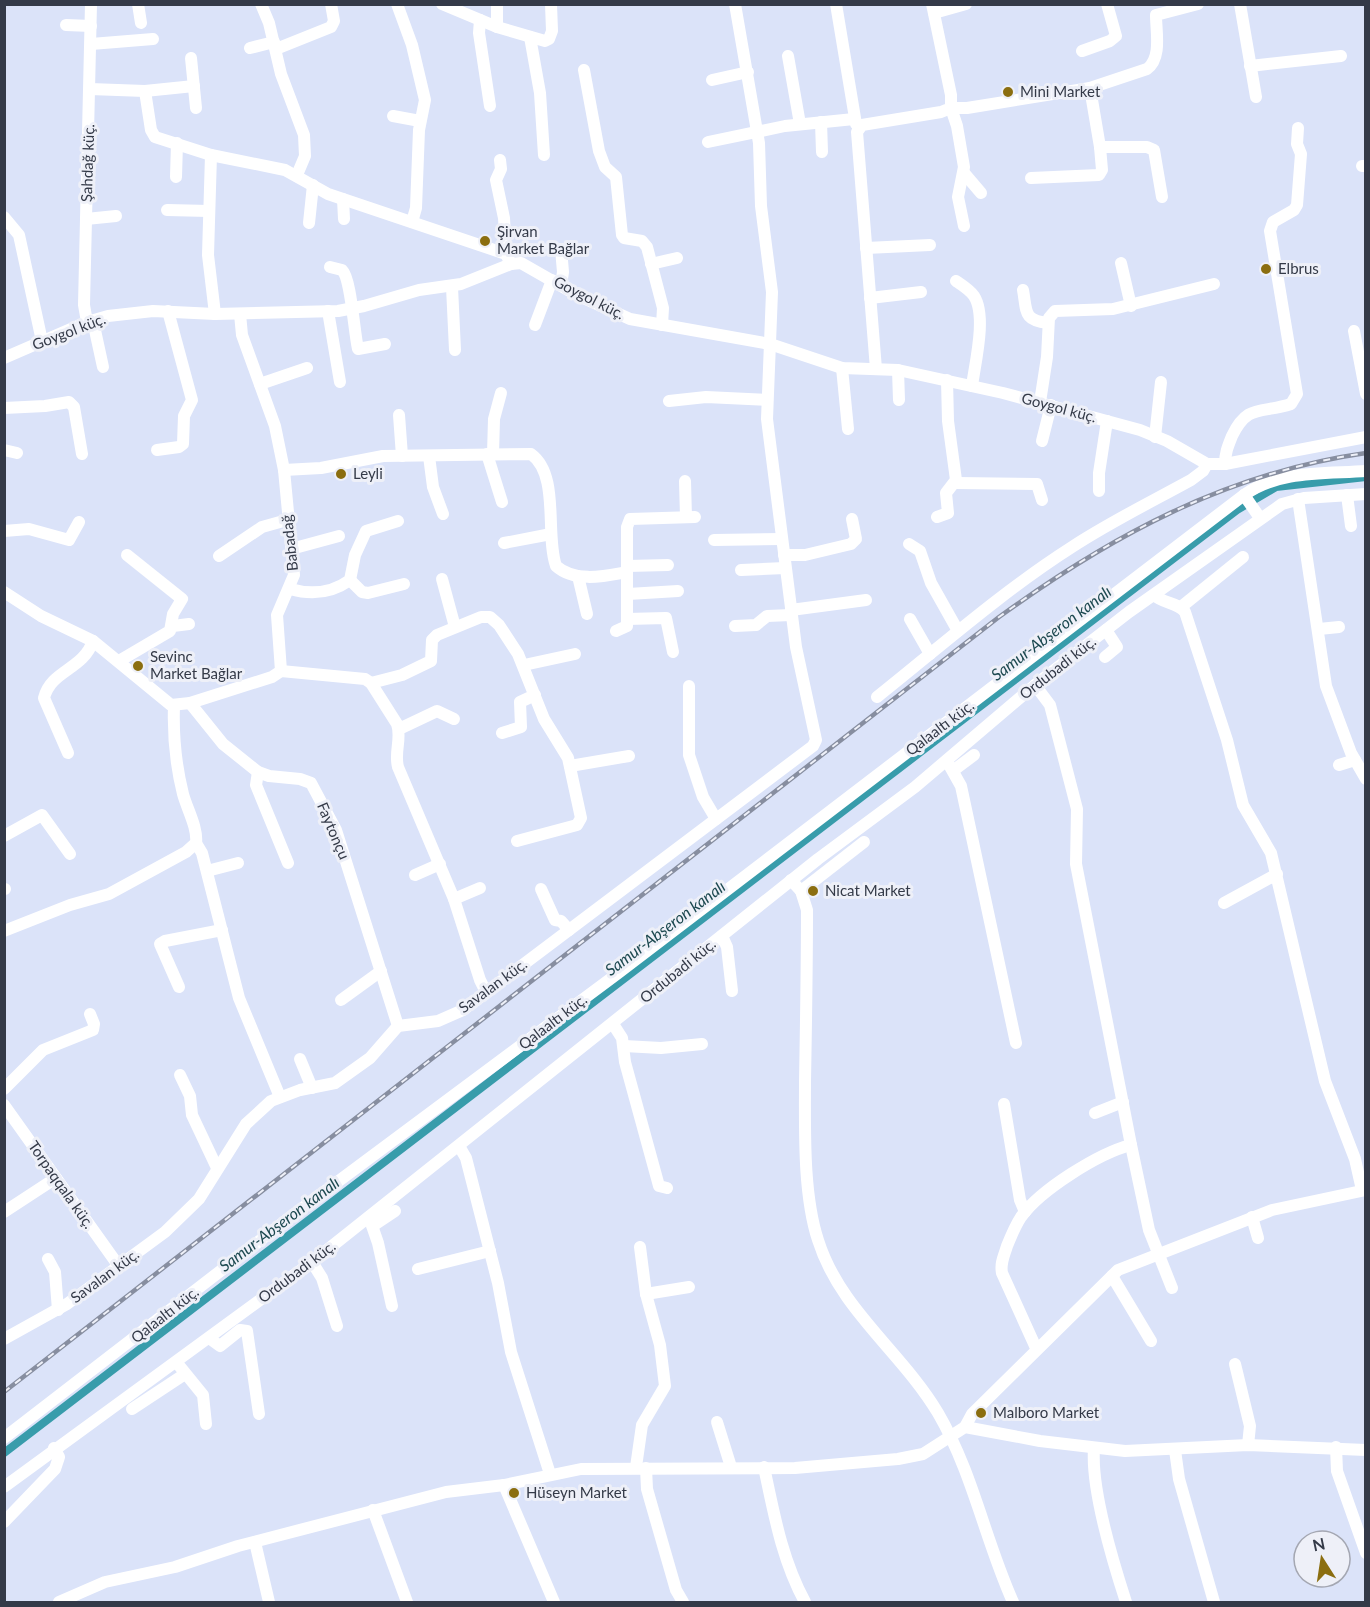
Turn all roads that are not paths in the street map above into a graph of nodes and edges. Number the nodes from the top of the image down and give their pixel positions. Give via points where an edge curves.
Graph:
1 (92, 4) edge
2 (138, 4) edge
3 (261, 4) edge
4 (331, 4) edge
5 (398, 4) edge
6 (442, 4) edge
7 (497, 4) edge
8 (551, 4) edge
9 (735, 4) edge
10 (837, 4) edge
11 (966, 4) edge
12 (1107, 4) edge
13 (1240, 4) edge
14 (1190, 6) edge
15 (933, 9) edge
16 (1155, 10) edge
17 (473, 13) edge
18 (141, 23) dead end
19 (66, 25) dead end
20 (91, 26) junction
21 (497, 27) junction
22 (530, 37) junction
23 (153, 39) dead end
24 (91, 44) junction
25 (275, 46) junction
26 (250, 48) dead end
27 (1082, 51) dead end
28 (788, 56) dead end
29 (1341, 56) dead end
30 (191, 58) dead end
31 (1250, 66) junction
32 (584, 70) dead end
33 (748, 72) junction
34 (712, 80) dead end
35 (194, 86) junction
36 (1090, 88) junction
37 (90, 89) junction
38 (145, 91) junction
39 (1256, 97) dead end
40 (490, 106) dead end
41 (196, 108) dead end
42 (951, 108) junction
43 (393, 116) dead end
44 (420, 121) junction
45 (821, 122) junction
46 (856, 123) junction
47 (800, 124) junction
48 (1298, 128) dead end
49 (758, 131) junction
50 (708, 142) dead end
51 (177, 143) junction
52 (1100, 147) junction
53 (822, 152) dead end
54 (211, 155) junction
55 (544, 155) dead end
56 (500, 160) dead end
57 (964, 173) junction
58 (297, 175) junction
59 (176, 177) dead end
60 (1031, 178) dead end
61 (313, 185) junction
62 (981, 193) dead end
63 (1162, 197) dead end
64 (343, 200) junction
65 (167, 210) dead end
66 (209, 212) junction
67 (116, 216) dead end
68 (4, 217) edge
69 (87, 219) junction
70 (344, 219) dead end
71 (412, 222) junction
72 (309, 223) dead end
73 (964, 226) dead end
74 (930, 245) dead end
75 (561, 249) dead end
76 (866, 249) junction
77 (677, 258) dead end
78 (508, 259) junction
79 (1120, 263) dead end
80 (651, 264) junction
81 (330, 267) dead end
82 (956, 281) dead end
83 (556, 283) junction
84 (1214, 284) dead end
85 (452, 286) junction
86 (1023, 290) dead end
87 (921, 292) dead end
88 (870, 298) junction
89 (1131, 306) junction
90 (351, 309) junction
91 (168, 311) junction
92 (328, 311) junction
93 (215, 314) junction
94 (240, 314) junction
95 (90, 321) junction
96 (1048, 324) junction
97 (535, 325) dead end
98 (662, 325) junction
99 (1353, 331) dead end
100 (42, 341) junction
101 (385, 344) dead end
102 (770, 344) junction
103 (455, 350) dead end
104 (4, 358) edge
105 (103, 367) dead end
106 (307, 368) dead end
107 (842, 368) junction
108 (876, 369) junction
109 (898, 370) junction
110 (947, 380) junction
111 (340, 382) dead end
112 (1161, 382) dead end
113 (260, 384) junction
114 (972, 386) junction
115 (501, 393) dead end
116 (1365, 394) edge
117 (767, 400) junction
118 (899, 400) dead end
119 (669, 401) dead end
120 (1045, 404) junction
121 (4, 408) edge
122 (399, 415) dead end
123 (1107, 421) junction
124 (848, 429) dead end
125 (1155, 437) junction
126 (1365, 437) edge
127 (1042, 441) dead end
128 (157, 450) dead end
129 (82, 454) dead end
130 (490, 454) junction
131 (402, 456) junction
132 (429, 456) junction
133 (1207, 464) junction
134 (1225, 464) junction
135 (284, 470) junction
136 (1365, 471) edge
137 (686, 481) dead end
138 (956, 483) junction
139 (1099, 491) dead end
140 (1365, 494) edge
141 (1244, 495) junction
142 (1347, 495) junction
143 (1298, 499) junction
144 (1042, 500) dead end
145 (502, 502) dead end
146 (443, 514) dead end
147 (937, 517) dead end
148 (1260, 518) junction
149 (852, 519) dead end
150 (287, 520) junction
151 (398, 521) dead end
152 (78, 522) dead end
153 (1351, 526) dead end
154 (4, 531) edge
155 (551, 534) junction
156 (339, 536) dead end
157 (782, 539) junction
158 (714, 540) dead end
159 (504, 543) dead end
160 (909, 544) dead end
161 (291, 549) junction
162 (127, 555) dead end
163 (219, 556) dead end
164 (1243, 557) dead end
165 (785, 561) junction
166 (668, 565) dead end
167 (627, 569) junction
168 (741, 570) dead end
169 (578, 576) junction
170 (442, 579) dead end
171 (350, 580) junction
172 (404, 585) dead end
173 (291, 589) junction
174 (678, 591) dead end
175 (4, 592) edge
176 (628, 594) junction
177 (1154, 595) junction
178 (866, 600) dead end
179 (1181, 607) junction
180 (791, 613) junction
181 (587, 614) dead end
182 (627, 619) junction
183 (909, 619) dead end
184 (189, 624) dead end
185 (173, 626) junction
186 (735, 626) dead end
187 (454, 627) junction
188 (1340, 627) dead end
189 (1319, 629) junction
190 (1106, 630) junction
191 (616, 631) dead end
192 (958, 631) junction
193 (93, 641) junction
194 (673, 652) dead end
195 (575, 654) dead end
196 (930, 654) junction
197 (1104, 657) dead end
198 (119, 661) junction
199 (524, 665) junction
200 (281, 671) junction
201 (371, 684) junction
202 (1035, 685) junction
203 (689, 686) dead end
204 (536, 695) junction
205 (877, 697) dead end
206 (190, 703) junction
207 (174, 706) junction
208 (454, 719) dead end
209 (399, 729) junction
210 (502, 733) dead end
211 (68, 753) dead end
212 (974, 755) dead end
213 (629, 756) dead end
214 (1355, 760) junction
215 (1339, 765) dead end
216 (570, 766) junction
217 (950, 766) junction
218 (258, 772) junction
219 (1365, 779) edge
220 (716, 819) junction
221 (4, 836) edge
222 (517, 841) dead end
223 (864, 842) dead end
224 (196, 843) junction
225 (70, 854) dead end
226 (238, 863) dead end
227 (288, 863) dead end
228 (440, 864) junction
229 (207, 871) junction
230 (1276, 873) junction
231 (415, 875) dead end
232 (791, 880) junction
233 (480, 888) dead end
234 (541, 889) dead end
235 (801, 891) junction
236 (454, 899) junction
237 (1224, 903) dead end
238 (222, 930) junction
239 (569, 930) junction
240 (4, 931) edge
241 (722, 936) junction
242 (381, 971) junction
243 (179, 987) dead end
244 (732, 991) dead end
245 (486, 992) junction
246 (341, 1000) dead end
247 (90, 1014) dead end
248 (613, 1024) junction
249 (398, 1026) junction
250 (1016, 1043) dead end
251 (702, 1044) dead end
252 (624, 1046) junction
253 (300, 1059) dead end
254 (180, 1075) dead end
255 (312, 1088) junction
256 (4, 1089) edge
257 (280, 1097) junction
258 (1123, 1102) junction
259 (1004, 1104) dead end
260 (4, 1105) edge
261 (1095, 1113) dead end
262 (1131, 1145) junction
263 (459, 1146) junction
264 (218, 1168) junction
265 (56, 1178) junction
266 (667, 1188) dead end
267 (1364, 1190) edge
268 (395, 1211) dead end
269 (4, 1212) edge
270 (1025, 1212) junction
271 (1252, 1217) junction
272 (371, 1221) junction
273 (1258, 1238) dead end
274 (640, 1247) dead end
275 (490, 1251) junction
276 (1159, 1254) junction
277 (48, 1259) dead end
278 (312, 1262) junction
279 (118, 1265) junction
280 (418, 1269) dead end
281 (1112, 1276) junction
282 (689, 1287) dead end
283 (1172, 1288) dead end
284 (646, 1294) junction
285 (392, 1306) dead end
286 (58, 1310) junction
287 (337, 1326) dead end
288 (209, 1338) junction
289 (4, 1339) edge
290 (1151, 1341) dead end
291 (1036, 1348) junction
292 (177, 1363) junction
293 (1235, 1364) dead end
294 (185, 1374) junction
295 (132, 1409) dead end
296 (259, 1414) dead end
297 (717, 1422) dead end
298 (206, 1424) dead end
299 (965, 1427) junction
300 (950, 1436) junction
301 (4, 1438) edge
302 (1248, 1445) junction
303 (54, 1448) junction
304 (1336, 1448) junction
305 (1094, 1449) junction
306 (1176, 1450) junction
307 (1365, 1450) edge
308 (731, 1467) junction
309 (764, 1467) junction
310 (641, 1468) junction
311 (550, 1474) junction
312 (504, 1485) junction
313 (4, 1487) edge
314 (373, 1510) junction
315 (4, 1522) edge
316 (255, 1542) junction
317 (1365, 1553) edge
318 (59, 1602) edge
319 (269, 1602) edge
320 (407, 1602) edge
321 (554, 1602) edge
322 (683, 1602) edge
323 (804, 1602) edge
324 (1013, 1602) edge
325 (1126, 1602) edge
326 (1214, 1602) edge

1 - 20 street, Şahdağ küç.
2 - 18 street
3 - 25 street
4 - 25 street via 331,27
5 - 44 street via 424,95
6 - 17 street
7 - 21 street
8 - 22 street via 549,39
9 - 33 street
10 - 46 street
11 - 15 street
12 - 27 street via 1116,36 1110,42
13 - 31 street
14 - 16 street
15 - 42 street
16 - 36 street via 1153,64
17 - 21 street
17 - 40 street
19 - 20 street
20 - 24 street, Şahdağ küç.
21 - 22 street
22 - 55 street via 540,93
23 - 24 street
24 - 37 street, Şahdağ küç.
25 - 26 street
25 - 58 street via 280,74 304,135 305,156
28 - 47 street
29 - 31 street
30 - 35 street
31 - 39 street
32 - 80 street via 599,151 605,166 616,177 622,235 645,243
33 - 34 street
33 - 49 street
35 - 38 street
35 - 41 street
36 - 42 street
36 - 52 street
37 - 38 street
37 - 69 street, Şahdağ küç.
38 - 51 street via 152,134
42 - 46 street
42 - 57 street
43 - 44 street
44 - 71 street via 418,187
45 - 46 street
45 - 47 street
45 - 53 street
46 - 76 street
47 - 49 street
48 - 134 street via 1301,154 1297,206 1273,222 1270,231 1297,394 1291,404 1240,419 1226,451
49 - 50 street
49 - 102 street via 761,206 772,292
51 - 54 street
51 - 59 street
52 - 60 street via 1099,175
52 - 63 street via 1154,150
54 - 58 street via 270,165
54 - 66 street
56 - 78 street via 496,180
57 - 62 street
57 - 73 street via 958,197
58 - 61 street
61 - 64 street
61 - 72 street
64 - 70 street
64 - 71 street
65 - 66 street
66 - 93 street via 208,270
67 - 69 street
68 - 100 street via 19,235
69 - 95 street, Şahdağ küç. via 84,305
71 - 78 street
74 - 76 street
75 - 83 street via 563,272
76 - 88 street
77 - 80 street
78 - 83 street, Goygol küç. via 527,265
78 - 85 street, Goygol küç.
79 - 89 street
80 - 98 street via 663,308
81 - 90 street via 345,272
82 - 114 street via 977,302 979,332
83 - 97 street
83 - 98 street, Goygol küç. via 619,315
84 - 89 street
85 - 90 street, Goygol küç. via 419,290
85 - 103 street
86 - 96 street via 1028,317
87 - 88 street
88 - 108 street
89 - 96 street via 1059,310 1050,314
90 - 92 street, Goygol küç.
90 - 101 street via 358,349
91 - 93 street, Goygol küç.
91 - 95 street, Goygol küç.
91 - 128 street via 192,400 184,416 183,444
92 - 94 street, Goygol küç.
92 - 111 street
93 - 94 street, Goygol küç.
94 - 113 street, Babadağ via 242,335
95 - 100 street, Goygol küç.
95 - 105 street, Şahdağ küç.
96 - 120 street
98 - 102 street, Goygol küç.
99 - 116 street
100 - 104 street, Goygol küç.
102 - 107 street, Goygol küç.
102 - 117 street
106 - 113 street
107 - 108 street, Goygol küç.
107 - 124 street
108 - 109 street, Goygol küç.
109 - 110 street, Goygol küç.
109 - 118 street
110 - 114 street, Goygol küç.
110 - 138 street
112 - 125 street
113 - 135 street, Babadağ via 275,426
114 - 120 street, Goygol küç.
115 - 130 street
117 - 119 street via 706,397
117 - 157 street
120 - 123 street, Goygol küç.
120 - 127 street
121 - 129 street via 69,402 74,407
122 - 131 street
123 - 125 street, Goygol küç.
123 - 139 street
125 - 133 street, Goygol küç.
126 - 134 street
130 - 132 street
130 - 145 street
130 - 155 street via 531,454 541,461 547,476
131 - 132 street
131 - 135 street
132 - 146 street via 433,487
133 - 134 street
133 - 192 street via 1191,480 1058,556
135 - 150 street, Babadağ
136 - 141 street, Qalaaltı küç. via 1287,477 1263,483
137 - 167 street via 691,517 630,519
138 - 144 street via 1037,484
138 - 147 street via 946,494 948,513
140 - 142 street, Ordubadi küç.
141 - 148 street
141 - 301 street, Qalaaltı küç.
142 - 143 street, Ordubadi küç.
142 - 153 street
143 - 148 street, Ordubadi küç.
143 - 189 street
148 - 177 street, Ordubadi küç.
149 - 165 street via 856,539 851,544
150 - 161 street, Babadağ
150 - 163 street via 262,527
151 - 171 street via 366,531 355,555
152 - 154 street via 69,540 29,529
155 - 159 street
155 - 169 street via 556,566
156 - 161 street
157 - 158 street
157 - 165 street
160 - 192 street via 920,551 931,583
161 - 173 street, Babadağ
162 - 185 street via 182,598 173,614
164 - 179 street
165 - 168 street
165 - 180 street
166 - 167 street
167 - 169 street via 597,577
167 - 176 street
169 - 181 street
170 - 187 street
171 - 172 street via 368,593
171 - 173 street via 326,591
173 - 200 street, Babadağ via 277,615
174 - 176 street
175 - 193 street via 41,616
176 - 182 street
177 - 179 street
177 - 190 street, Ordubadi küç.
178 - 180 street
179 - 230 street via 1215,701 1243,805 1270,853
180 - 186 street via 768,616 756,625
180 - 220 street, Savalan küç. via 816,740 805,753
182 - 191 street via 627,626
182 - 194 street via 666,618
183 - 196 street
184 - 185 street
185 - 198 street via 170,632
187 - 199 street via 490,617
187 - 201 street via 434,637 433,657 428,664
188 - 189 street
189 - 214 street via 1330,700
190 - 197 street via 1117,647
190 - 202 street, Ordubadi küç.
192 - 196 street
193 - 198 street
193 - 211 street via 83,660 50,682 44,698
195 - 199 street
196 - 205 street
198 - 207 street via 163,701
199 - 204 street
200 - 201 street via 358,678
200 - 206 street
201 - 209 street
202 - 217 street, Ordubadi küç.
202 - 258 street via 1050,705 1077,809 1076,864
203 - 220 street via 689,755 703,797
204 - 210 street via 518,705 521,727
204 - 216 street via 544,719
206 - 207 street
206 - 218 street, Faytonçu via 223,744
207 - 224 street via 181,787
208 - 209 street via 437,711
209 - 228 street via 395,754 398,767
212 - 217 street
213 - 216 street
214 - 215 street
214 - 219 street
216 - 222 street via 580,823
217 - 232 street, Ordubadi küç.
217 - 250 street via 961,786
218 - 227 street via 256,785
218 - 242 street, Faytonçu via 310,783 336,830
220 - 239 street, Savalan küç.
221 - 225 street via 39,811
223 - 235 street
224 - 229 street
224 - 240 street via 109,894
226 - 229 street
228 - 231 street
228 - 236 street
229 - 238 street
230 - 237 street
230 - 267 street via 1325,1081
232 - 235 street
232 - 241 street, Ordubadi küç.
233 - 236 street
234 - 239 street via 555,920
235 - 300 street via 807,910 805,1145 817,1237 843,1295 905,1364
236 - 245 street
238 - 243 street via 160,944
238 - 257 street via 239,998
239 - 245 street, Savalan küç.
241 - 244 street
241 - 248 street, Ordubadi küç.
242 - 246 street
242 - 249 street, Faytonçu
245 - 249 street, Savalan küç. via 449,1017
247 - 256 street via 93,1030 43,1050
248 - 252 street
248 - 263 street, Ordubadi küç.
249 - 255 street, Savalan küç. via 356,1069 329,1086
251 - 252 street
252 - 266 street via 659,1186
253 - 255 street
254 - 264 street via 190,1096 192,1115
255 - 257 street, Savalan küç.
257 - 264 street, Savalan küç. via 246,1124
258 - 261 street
258 - 262 street
259 - 270 street
260 - 265 street, Torpaqqala küç.
262 - 270 street via 1082,1166
262 - 276 street via 1145,1212
263 - 272 street, Ordubadi küç.
263 - 275 street via 466,1158
264 - 279 street, Savalan küç. via 193,1207
265 - 269 street
265 - 279 street, Torpaqqala küç.
267 - 271 street
268 - 272 street
270 - 291 street via 1001,1267
271 - 273 street
271 - 276 street
272 - 278 street, Ordubadi küç.
272 - 285 street
274 - 284 street
275 - 280 street
275 - 311 street via 511,1352
276 - 281 street via 1126,1266
276 - 283 street
277 - 286 street via 53,1266
278 - 287 street via 322,1278
278 - 288 street, Ordubadi küç.
279 - 286 street, Savalan küç.
281 - 290 street
281 - 291 street
282 - 284 street
284 - 310 street via 660,1345 665,1386 642,1425
286 - 289 street, Savalan küç.
288 - 292 street, Ordubadi küç.
288 - 296 street via 220,1346 240,1330 247,1331
291 - 299 street via 972,1414
292 - 294 street
292 - 303 street, Ordubadi küç.
293 - 302 street via 1250,1426
294 - 295 street
294 - 298 street via 203,1395
297 - 308 street
299 - 300 street
299 - 305 street
300 - 309 street via 914,1456 821,1466
300 - 324 street
302 - 304 street
302 - 306 street
303 - 313 street, Ordubadi küç.
303 - 315 street via 59,1457 55,1469
304 - 307 street
304 - 317 street via 1337,1471
305 - 306 street
305 - 325 street via 1093,1467
306 - 326 street via 1179,1479
308 - 309 street
308 - 310 street
309 - 323 street via 778,1533
310 - 311 street via 589,1468
310 - 322 street via 676,1590
311 - 312 street
312 - 314 street via 446,1492
312 - 321 street
314 - 316 street
314 - 320 street
316 - 318 street via 175,1567 105,1582
316 - 319 street

